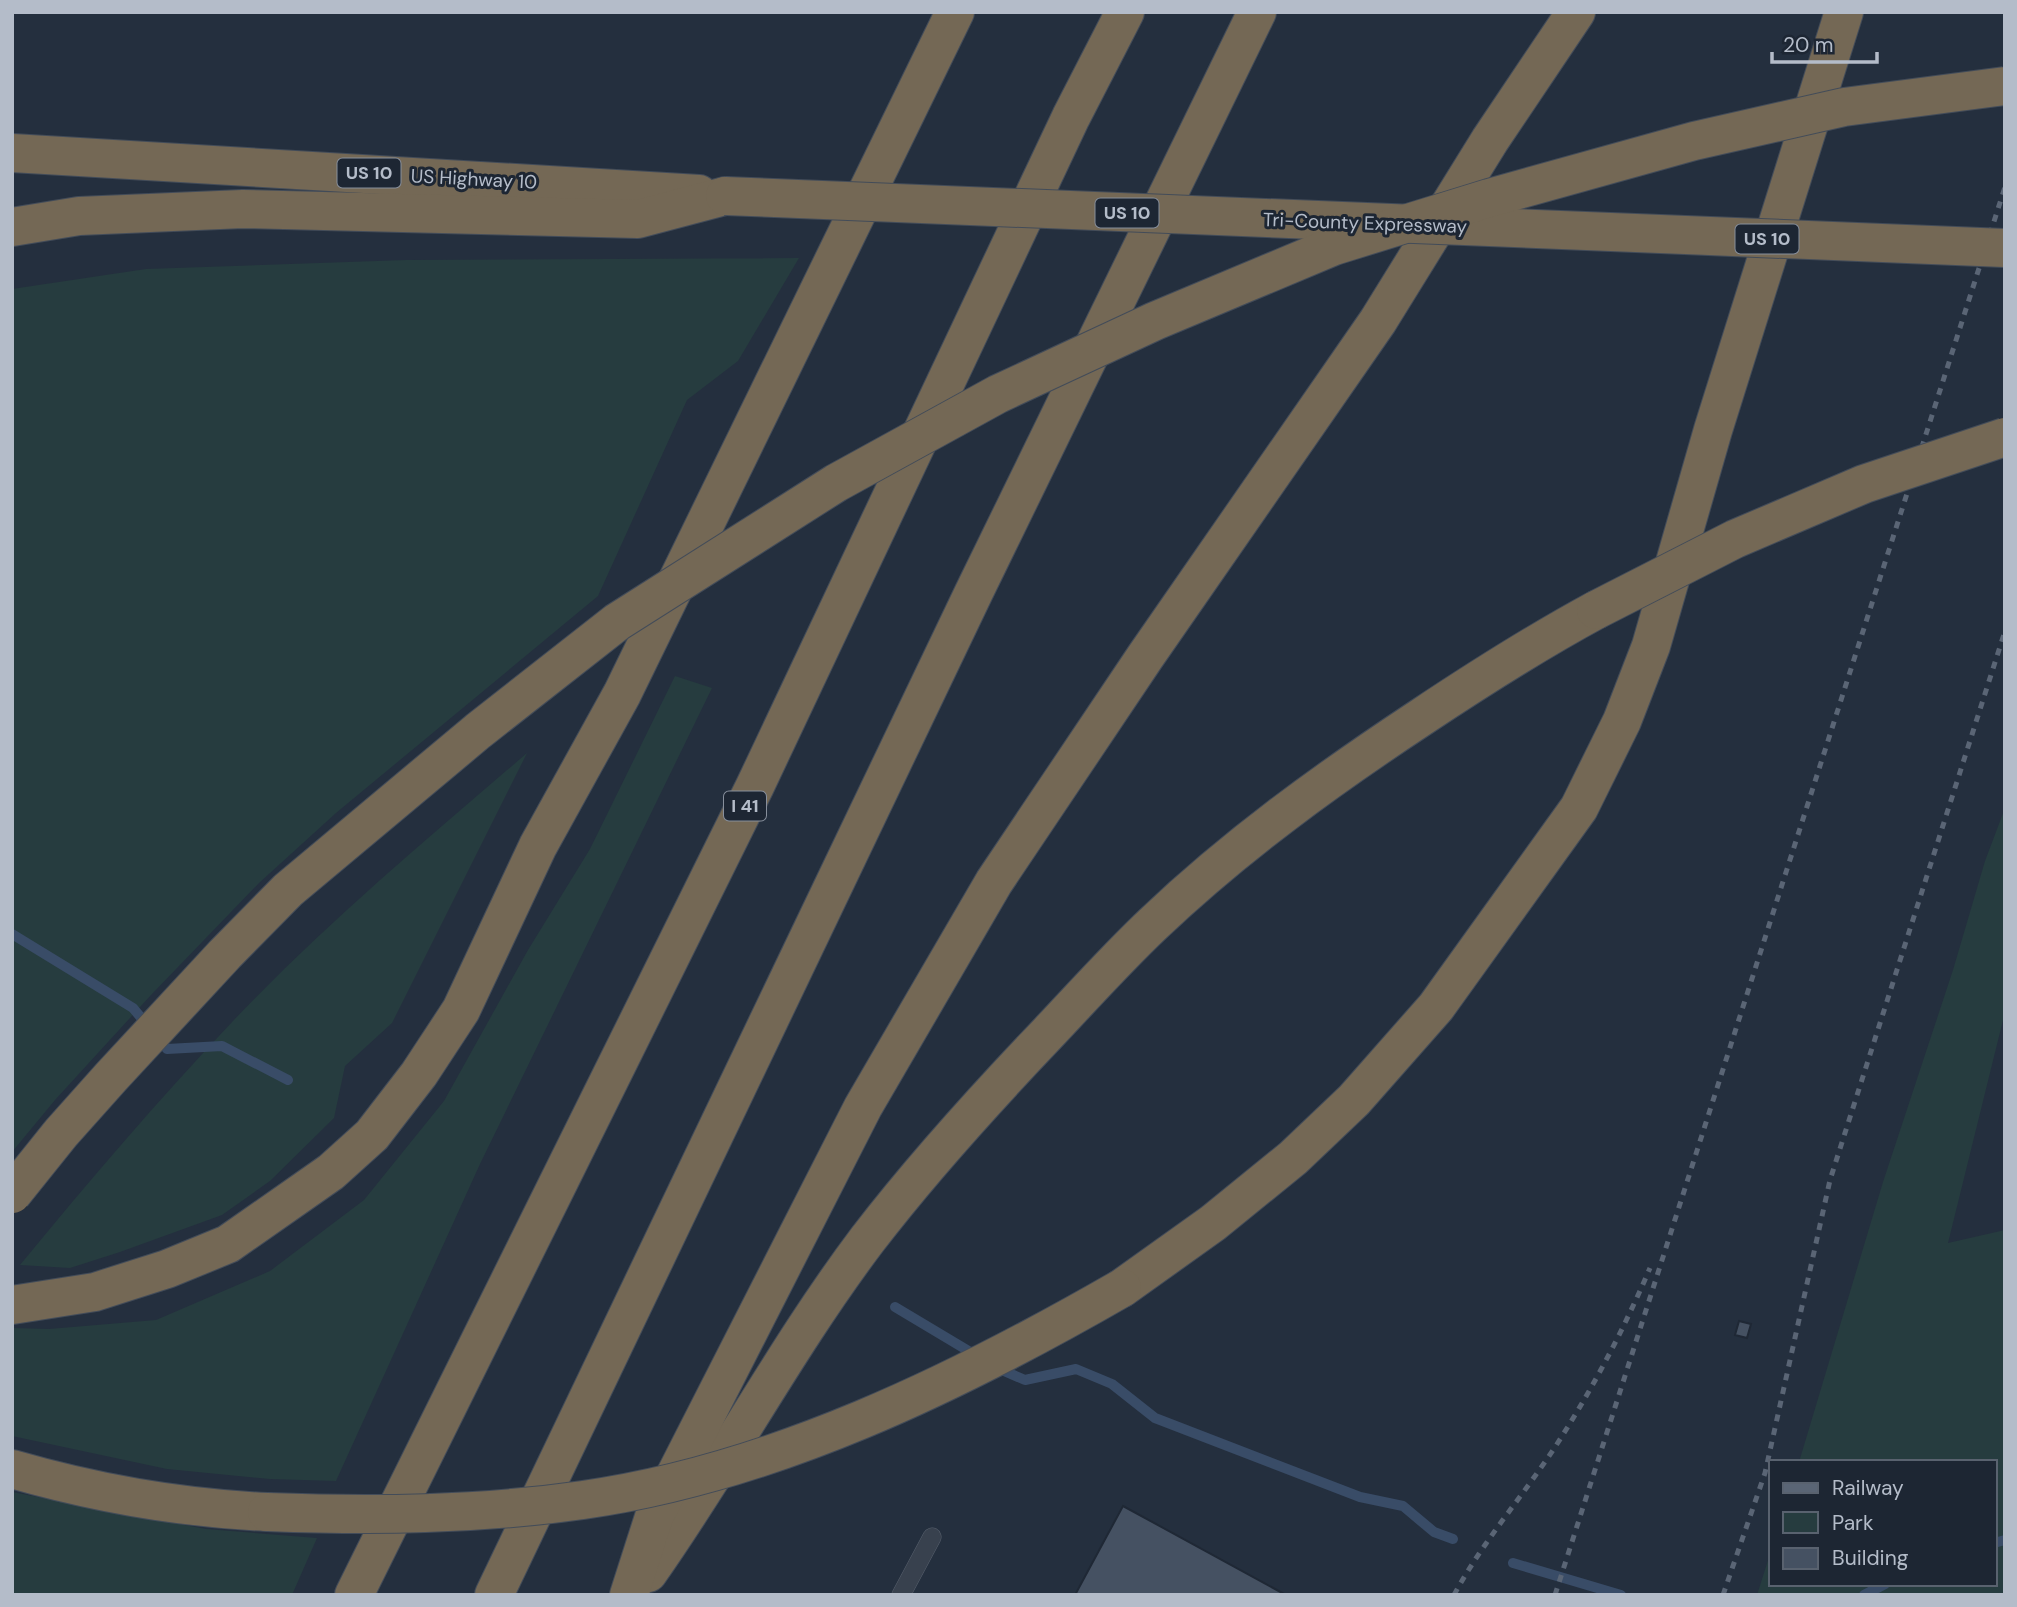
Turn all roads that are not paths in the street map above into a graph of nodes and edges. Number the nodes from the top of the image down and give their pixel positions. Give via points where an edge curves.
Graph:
1 (955, 12) edge
2 (1125, 12) edge
3 (1257, 12) edge
4 (1576, 12) edge
5 (1844, 12) edge
6 (2005, 86) edge
7 (12, 153) edge
8 (725, 196) junction
9 (12, 227) edge
10 (2005, 248) edge
11 (2005, 437) edge
12 (12, 1194) edge
13 (12, 1305) edge
14 (12, 1469) edge
15 (932, 1537) dead end
16 (354, 1595) edge
17 (494, 1595) edge
18 (631, 1595) edge
19 (901, 1595) edge

1 - 13 highway via 622,694 538,846 461,1010 419,1074 372,1135 331,1172 228,1244 158,1273 95,1292
2 - 16 highway, I 41 via 755,786
3 - 17 highway
4 - 18 highway via 1378,321 995,882 863,1107 654,1517
5 - 14 highway, bridge via 1713,430 1651,646 1622,721 1579,808 1436,1007 1354,1100 1293,1158 1213,1223 1122,1288 962,1374 835,1432 648,1488 585,1500 452,1513 357,1515 212,1509 135,1498
6 - 12 highway, bridge via 1844,107 1694,141 1334,246 1155,321 998,394 847,477 617,622 288,890 111,1077
7 - 8 highway, US Highway 10 / US 10
8 - 9 highway via 638,219 243,209 79,216
8 - 10 highway, Tri-County Expressway / US 10, bridge
11 - 18 highway, bridge via 1864,484 1657,577 1533,644 1351,763 1260,831 1144,933 929,1163 797,1339 682,1524
15 - 19 lane

